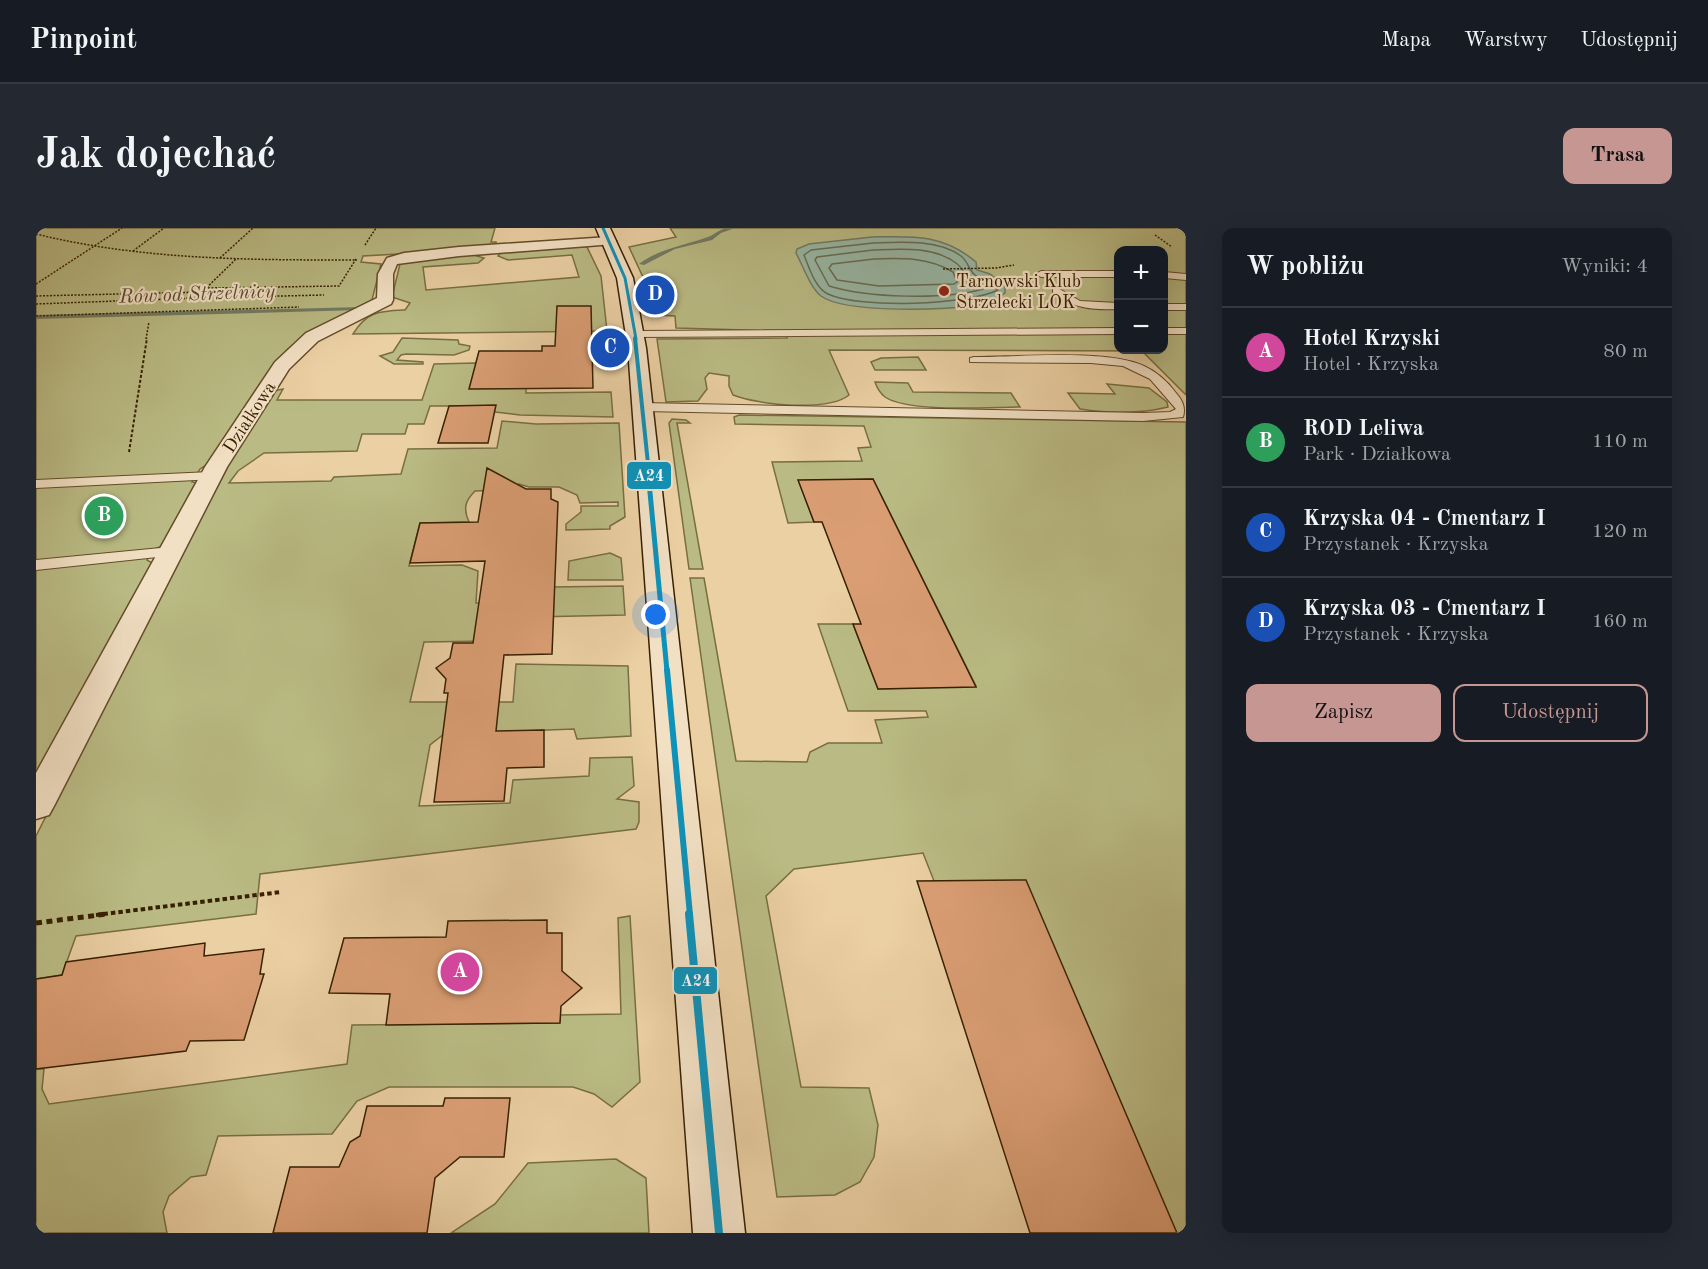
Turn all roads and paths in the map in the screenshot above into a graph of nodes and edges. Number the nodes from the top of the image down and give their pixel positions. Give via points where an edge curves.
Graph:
1 (122, 228) edge
2 (164, 228) edge
3 (252, 228) edge
4 (376, 228) edge
5 (36, 234) edge
6 (606, 235) edge
7 (94, 247) junction
8 (363, 248) dead end
9 (132, 251) junction
10 (359, 254) dead end
11 (219, 259) junction
12 (236, 259) junction
13 (355, 260) junction
14 (393, 260) junction
15 (1016, 265) dead end
16 (944, 269) dead end
17 (1041, 274) dead end
18 (1114, 275) edge
19 (1168, 275) edge
20 (1186, 277) edge
21 (36, 284) edge
22 (339, 286) junction
23 (207, 288) junction
24 (1056, 290) dead end
25 (203, 292) junction
26 (36, 296) edge
27 (196, 298) junction
28 (36, 304) edge
29 (1114, 306) edge
30 (307, 307) dead end
31 (1168, 307) edge
32 (1186, 307) edge
33 (36, 316) edge
34 (149, 322) dead end
35 (1114, 331) edge
36 (1168, 331) edge
37 (1186, 331) edge
38 (635, 334) junction
39 (974, 360) dead end
40 (643, 407) junction
41 (211, 476) junction
42 (124, 480) junction
43 (36, 484) edge
44 (171, 552) junction
45 (36, 565) edge
46 (36, 806) edge
47 (281, 892) dead end
48 (36, 923) edge
49 (720, 1233) edge

1 - 7 path
2 - 9 path
3 - 11 path
4 - 8 path
5 - 7 path
6 - 14 street
6 - 38 street via 625,278
7 - 9 path
7 - 21 path
9 - 11 path
10 - 13 path
11 - 12 path
12 - 13 path
12 - 23 path
13 - 14 path
13 - 22 path
14 - 41 street, Działkowa via 387,267 385,300 312,337 282,366
15 - 16 path
17 - 18 lane
19 - 20 lane
22 - 23 path
22 - 27 path via 334,294
23 - 25 path
24 - 29 lane via 1075,304
25 - 26 path
25 - 27 path
27 - 28 path
30 - 33 path
31 - 32 lane
34 - 42 path
35 - 38 lane
36 - 37 lane
38 - 40 street
39 - 40 lane via 1131,364 1160,382 1182,410 1170,416 1143,417
40 - 49 street
41 - 42 lane
41 - 44 street, Działkowa
42 - 43 lane
44 - 45 lane
44 - 46 street, Działkowa
47 - 48 path

